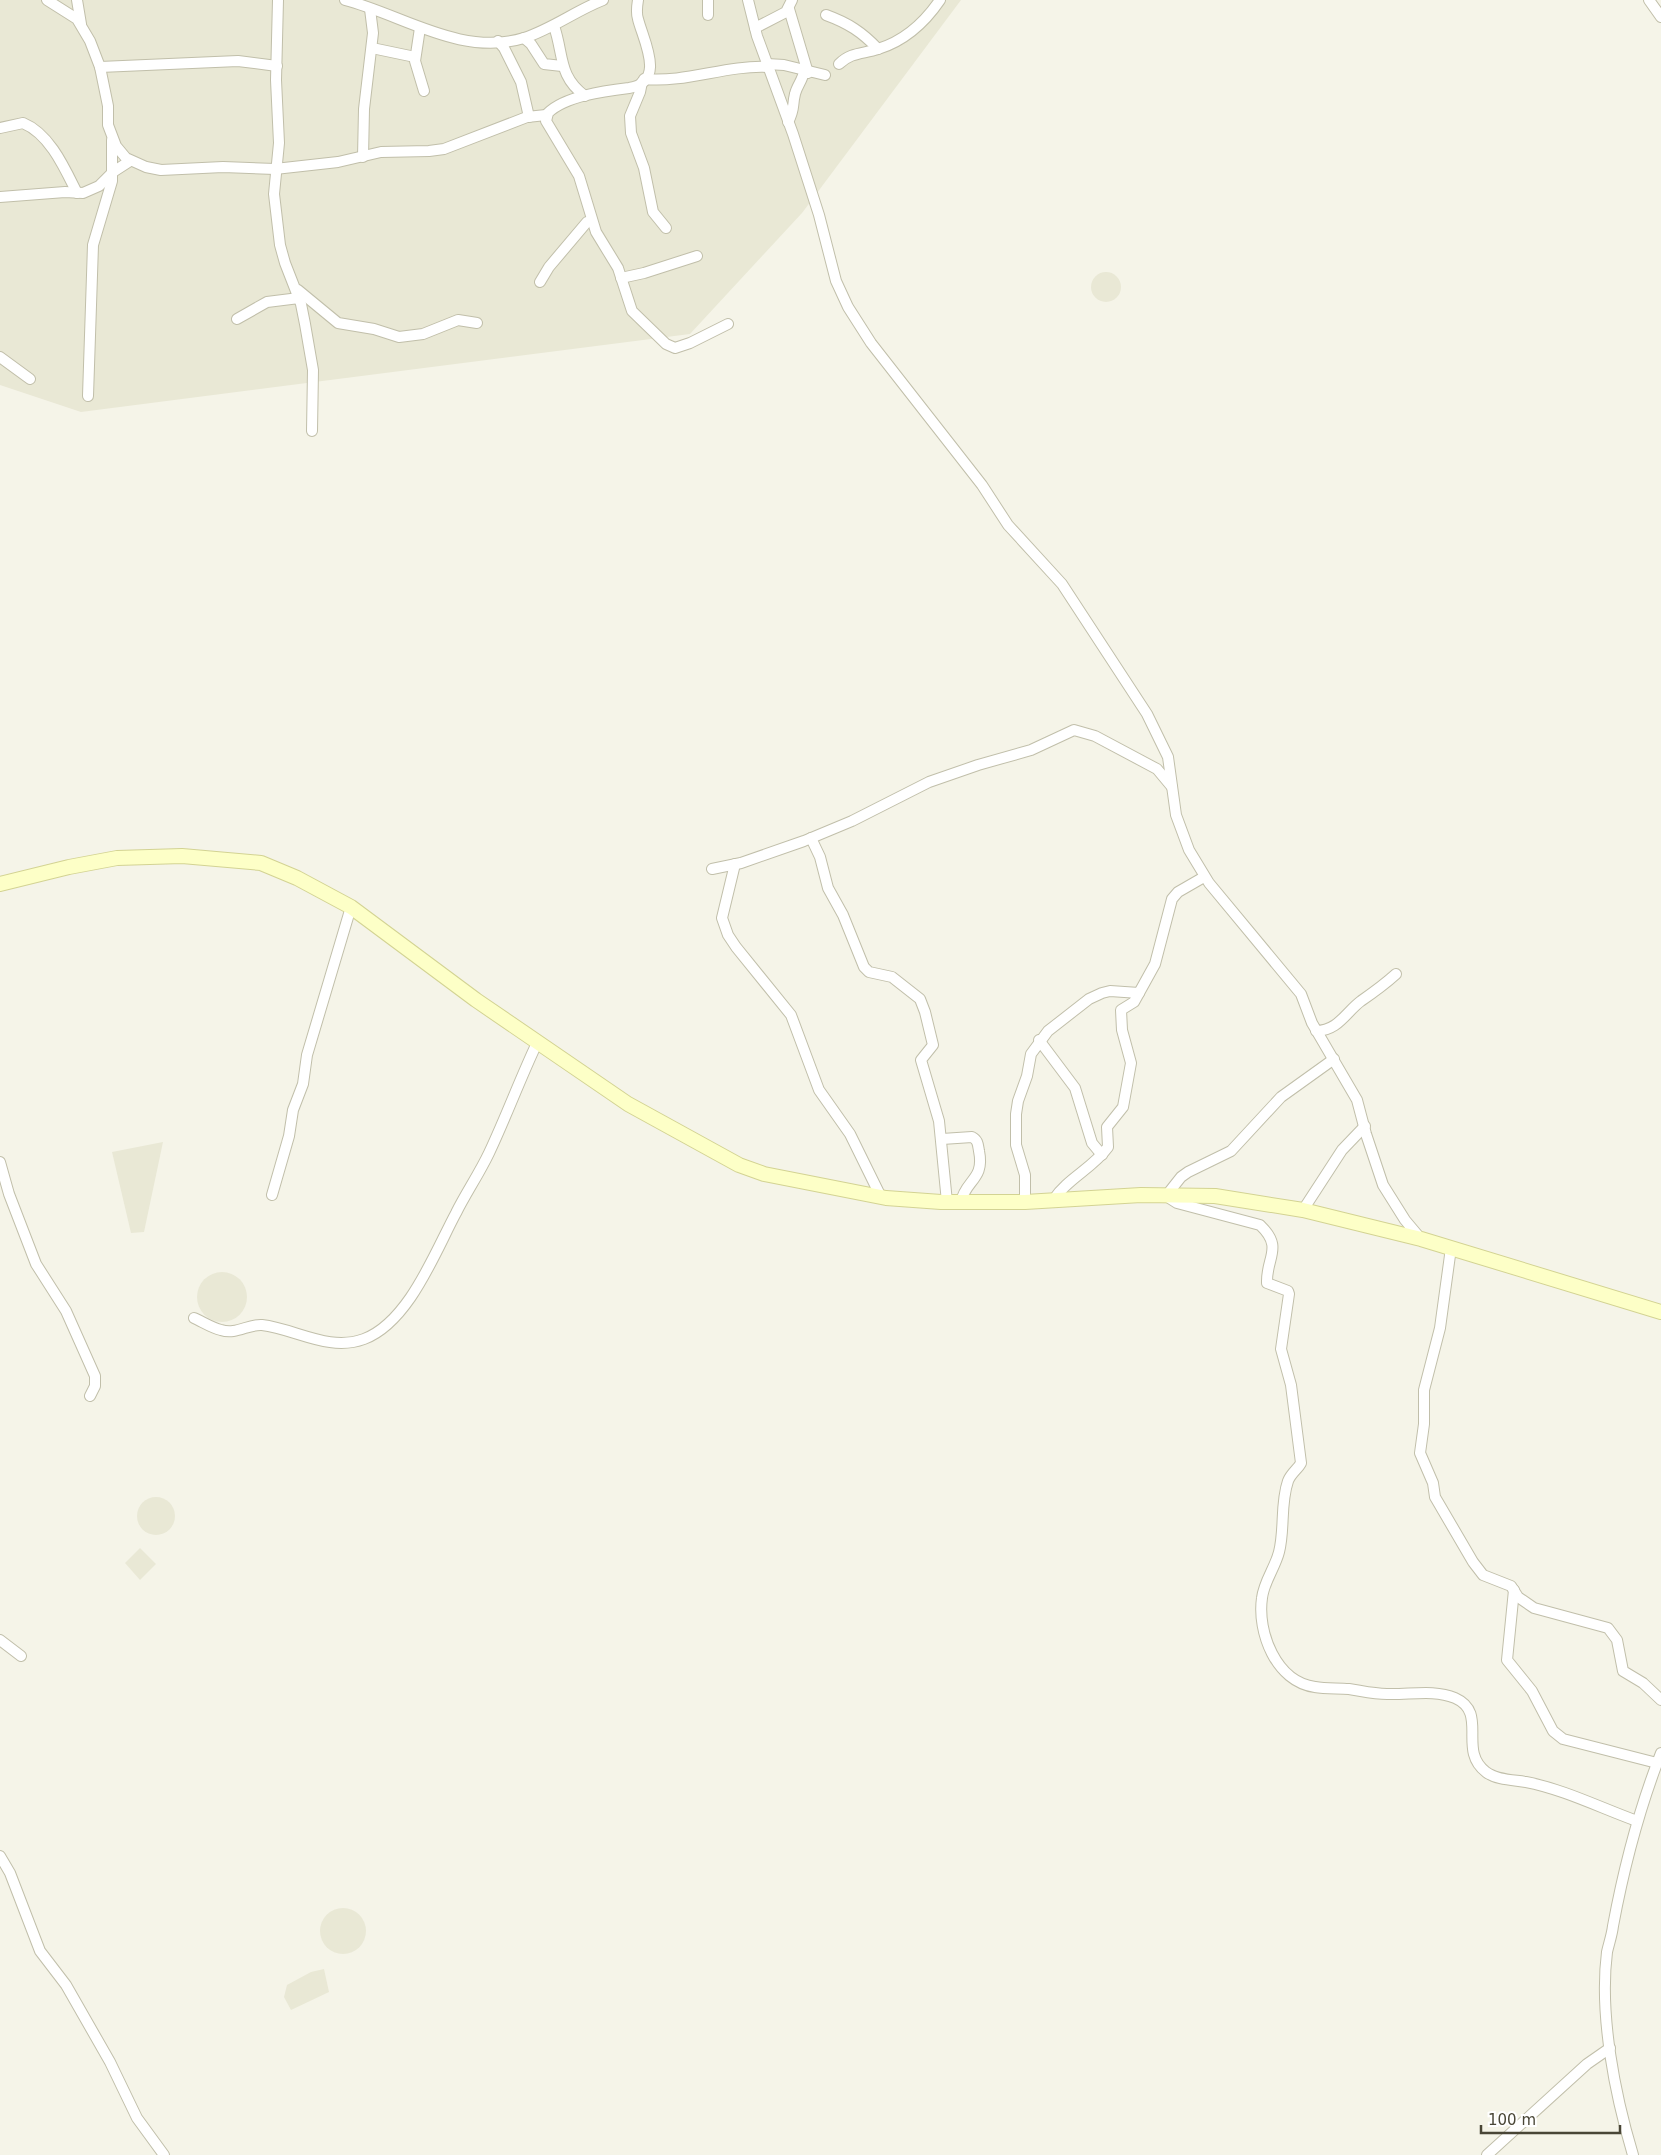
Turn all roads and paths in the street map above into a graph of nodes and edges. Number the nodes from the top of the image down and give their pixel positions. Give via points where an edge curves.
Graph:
1 (47, 0) edge
2 (77, 0) edge
3 (278, 0) edge
4 (344, 0) edge
5 (603, 0) edge
6 (638, 0) edge
7 (708, 0) edge
8 (748, 0) edge
9 (940, 0) edge
10 (1650, 0) edge
11 (791, 4) edge
12 (370, 9) junction
13 (708, 15) dead end
14 (826, 15) dead end
15 (1661, 17) edge
16 (81, 25) junction
17 (554, 26) junction
18 (420, 28) junction
19 (755, 28) junction
20 (524, 38) junction
21 (498, 41) junction
22 (372, 48) junction
23 (878, 49) junction
24 (415, 57) junction
25 (839, 64) dead end
26 (767, 65) junction
27 (277, 66) junction
28 (562, 66) junction
29 (100, 67) junction
30 (806, 72) junction
31 (824, 75) dead end
32 (643, 81) junction
33 (424, 91) dead end
34 (585, 96) junction
35 (546, 115) junction
36 (529, 117) junction
37 (788, 122) junction
38 (0, 128) edge
39 (111, 137) junction
40 (364, 157) junction
41 (130, 161) junction
42 (275, 169) junction
43 (113, 172) junction
44 (77, 193) junction
45 (0, 197) edge
46 (589, 209) junction
47 (587, 222) junction
48 (666, 228) dead end
49 (601, 241) junction
50 (697, 256) dead end
51 (621, 278) junction
52 (540, 282) dead end
53 (297, 293) junction
54 (237, 319) dead end
55 (477, 323) dead end
56 (728, 324) dead end
57 (0, 356) edge
58 (30, 379) dead end
59 (88, 396) dead end
60 (312, 431) dead end
61 (1172, 787) junction
62 (811, 838) junction
63 (735, 864) junction
64 (712, 869) dead end
65 (1204, 877) junction
66 (0, 884) edge
67 (351, 907) junction
68 (1396, 974) dead end
69 (1138, 994) junction
70 (1316, 1031) junction
71 (1039, 1040) junction
72 (538, 1043) junction
73 (1334, 1059) junction
74 (1365, 1126) junction
75 (942, 1139) junction
76 (1102, 1155) junction
77 (0, 1162) edge
78 (272, 1195) dead end
79 (881, 1196) junction
80 (1166, 1196) junction
81 (1054, 1199) junction
82 (947, 1202) junction
83 (961, 1202) junction
84 (1025, 1202) junction
85 (1303, 1210) junction
86 (1421, 1239) junction
87 (1451, 1248) junction
88 (1661, 1312) edge
89 (194, 1318) dead end
90 (90, 1396) dead end
91 (1514, 1590) junction
92 (0, 1640) edge
93 (21, 1656) dead end
94 (1661, 1700) edge
95 (1659, 1758) edge
96 (1637, 1821) junction
97 (0, 1856) edge
98 (1610, 2048) junction
99 (164, 2155) edge
100 (1487, 2155) edge
101 (1634, 2155) edge

1 - 16 street
2 - 16 street
3 - 27 street
4 - 12 street
5 - 17 street
6 - 32 street via 637,17 651,60
7 - 13 street
8 - 19 street
9 - 23 street via 918,26
10 - 15 street
11 - 19 street
11 - 30 street
12 - 18 street
12 - 22 street
14 - 23 street via 853,26
16 - 29 street
17 - 20 street
17 - 28 street
18 - 21 street via 438,35 479,42
18 - 24 street
19 - 26 street
20 - 21 street
20 - 28 street via 544,64
21 - 36 street via 521,82
22 - 24 street
22 - 40 street via 363,117
23 - 25 street via 855,53
24 - 33 street
26 - 30 street via 784,65
26 - 32 street via 733,68 679,80
26 - 37 street
27 - 29 street via 238,61
27 - 42 street via 279,143
28 - 34 street via 568,81
29 - 39 street
30 - 31 street
30 - 37 street via 795,94 795,106
32 - 34 street via 632,87
32 - 48 street via 630,116 631,133 644,168 653,212
34 - 35 street via 552,108
35 - 36 street
35 - 46 street via 550,128 579,176
36 - 40 street via 444,149 381,152
37 - 61 street via 819,215 836,281 848,307 871,343 982,485 1008,525 1062,584 1094,630 1161,741 1171,770
38 - 44 street via 23,122 37,131 66,170
39 - 41 street
39 - 43 street
40 - 42 street
41 - 42 street via 161,170
41 - 43 street
42 - 53 street via 277,226 285,263
43 - 44 street via 99,186
43 - 59 street via 93,245
44 - 45 street
46 - 47 street
46 - 49 street
47 - 49 street via 589,231
47 - 52 street
49 - 51 street
50 - 51 street
51 - 56 street via 632,311 671,346 676,348 690,343
53 - 54 street via 266,302
53 - 55 street via 338,323 399,336 422,334 458,320
53 - 60 street via 313,370
57 - 58 street
61 - 62 street via 1157,769 1095,736 1074,730 1031,750 929,782
61 - 65 street via 1182,833
62 - 63 street
62 - 75 street via 828,888 844,915 864,967 869,972 899,981 923,1004 933,1045 921,1060
63 - 64 street
63 - 79 street via 723,925 736,947 791,1015 819,1090 850,1134
65 - 69 street via 1172,899 1155,964
65 - 70 street via 1303,996
66 - 67 street via 117,858 221,858 261,863 298,878
67 - 72 street
67 - 78 street via 309,1046
68 - 70 street via 1359,1002 1340,1022 1327,1030
69 - 71 street via 1124,991 1102,993 1057,1023
69 - 76 street via 1134,1002 1121,1010 1122,1030 1131,1063 1123,1107 1107,1127 1108,1147
70 - 73 street
71 - 76 street via 1075,1088 1092,1143
71 - 84 street via 1031,1054 1016,1114 1016,1145 1025,1175
72 - 79 street via 628,1104 739,1165 785,1179
72 - 89 street via 488,1154 442,1244 405,1304 383,1329 351,1343 334,1343 286,1329 256,1325 238,1331 222,1331
73 - 74 street via 1357,1100
73 - 80 street via 1281,1097 1238,1146 1181,1177
74 - 85 street via 1342,1150
74 - 86 street via 1383,1185
75 - 82 street
75 - 83 street via 972,1137 978,1145 981,1163
76 - 81 street via 1060,1190
77 - 90 street via 36,1264 66,1311 95,1376
79 - 82 street
80 - 81 street
80 - 85 street via 1215,1196
80 - 96 street via 1176,1203 1260,1224 1268,1232 1274,1251 1267,1283 1289,1294 1281,1349 1291,1386 1301,1462 1288,1480 1279,1553 1264,1591 1260,1615 1267,1641 1279,1663 1293,1677 1314,1687 1453,1697 1471,1711 1470,1741 1474,1756 1488,1774 1552,1788
81 - 84 street
82 - 83 street
83 - 84 street
85 - 86 street
86 - 87 street
87 - 88 street
87 - 91 street via 1440,1328 1424,1390 1420,1458 1433,1483 1440,1507 1473,1562 1483,1575 1508,1584
91 - 94 street via 1518,1597 1537,1609 1608,1628 1617,1640 1623,1671 1643,1683
91 - 95 street via 1507,1660 1532,1692 1553,1731 1564,1740
92 - 93 street
95 - 96 street
96 - 98 street via 1607,1952
97 - 99 street via 10,1873 40,1951 66,1984 110,2062 136,2118
98 - 100 street via 1582,2068
98 - 101 street via 1622,2118

